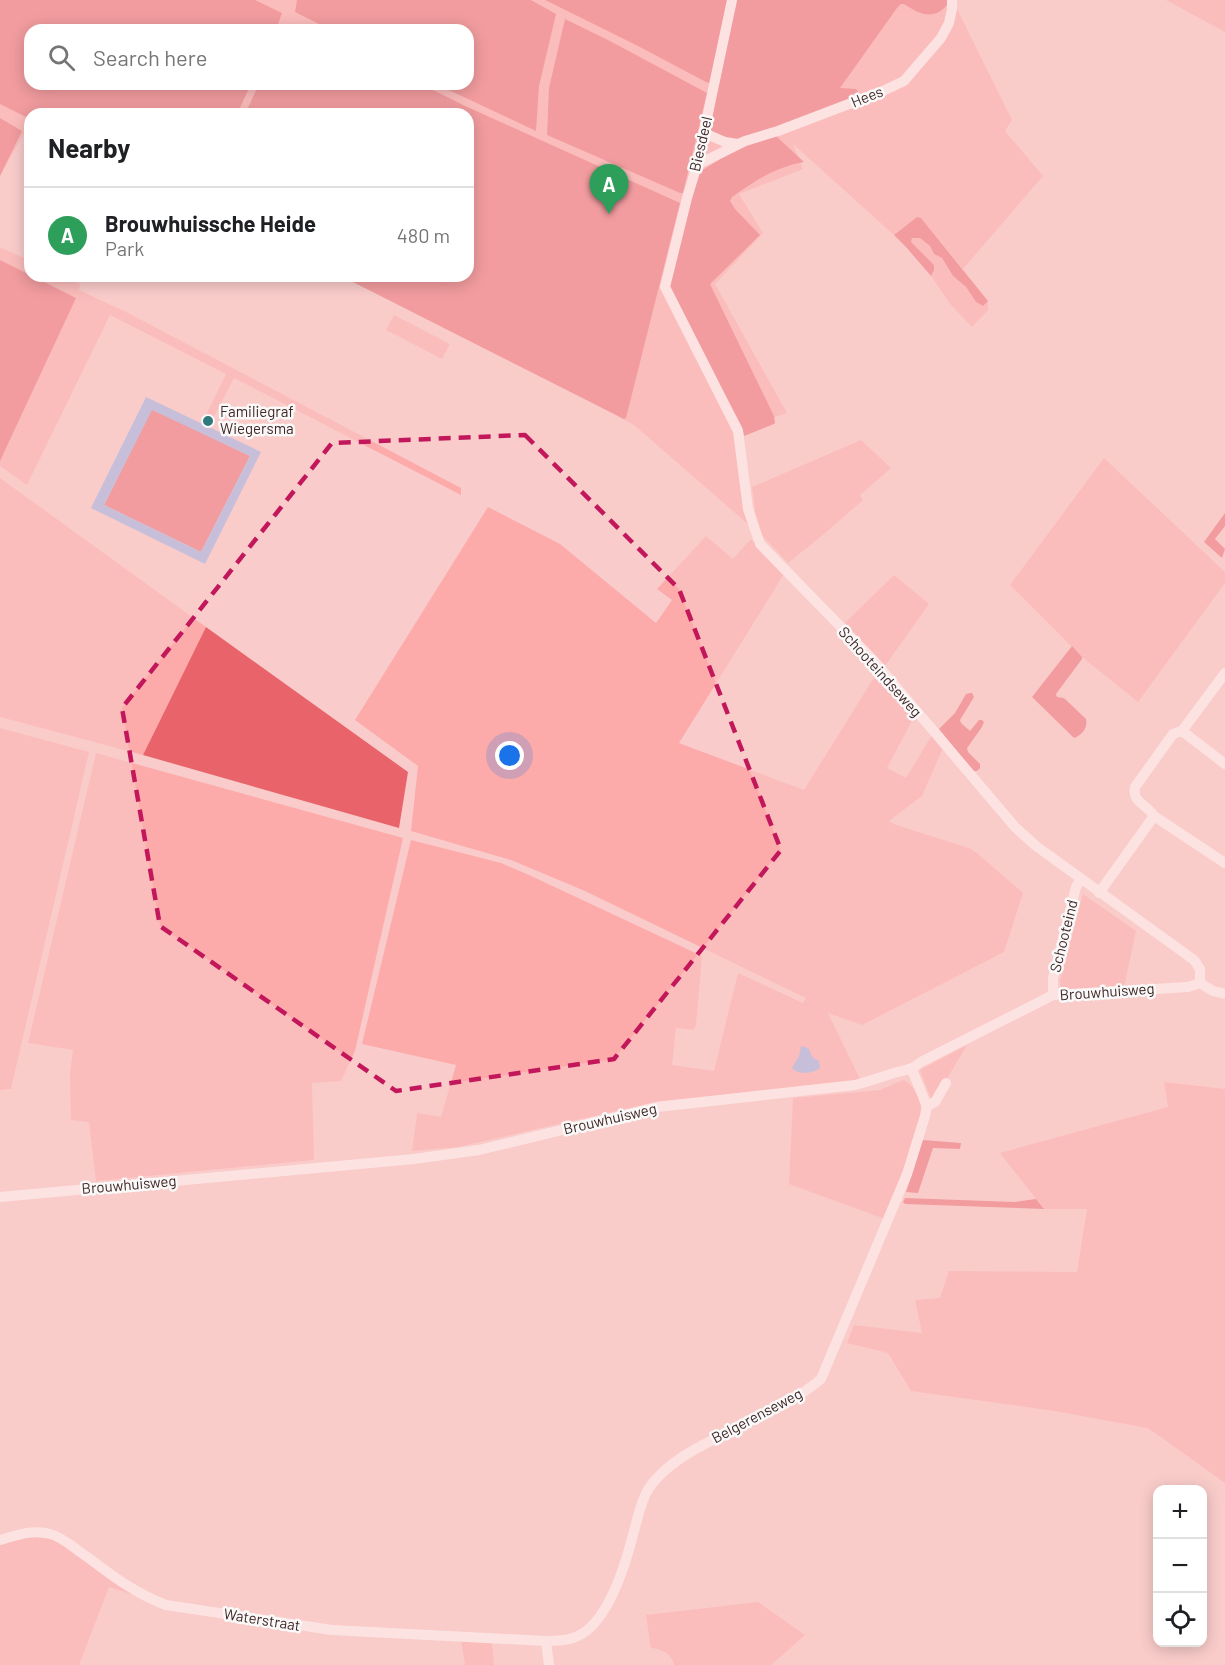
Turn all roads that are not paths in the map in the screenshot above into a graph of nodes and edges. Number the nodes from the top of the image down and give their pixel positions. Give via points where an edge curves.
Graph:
1 (732, 0) edge
2 (952, 0) edge
3 (704, 133) junction
4 (738, 144) junction
5 (697, 165) junction
6 (665, 287) joint
7 (1225, 673) edge
8 (1182, 731) junction
9 (1225, 764) edge
10 (1154, 816) junction
11 (1225, 863) edge
12 (1081, 879) junction
13 (1099, 893) junction
14 (1200, 983) junction
15 (1225, 994) edge
16 (1053, 995) junction
17 (912, 1070) junction
18 (946, 1083) dead end
19 (927, 1106) junction
20 (0, 1197) edge
21 (0, 1540) edge
22 (546, 1641) junction
23 (549, 1665) edge

1 - 3 street, Biesdeel
2 - 4 street, Hees via 949,23 941,38 904,81
3 - 4 street
3 - 5 street, Biesdeel
4 - 5 street, Hees
5 - 6 street, Biesdeel
6 - 12 street, Schooteindseweg via 738,431 748,508 760,544 875,662 1015,827
7 - 8 street
8 - 9 street
8 - 10 street via 1173,734 1135,787 1136,799
10 - 11 street
10 - 13 street
12 - 13 street, Schooteindseweg
12 - 16 street, Schooteind via 1053,978
13 - 14 street, Schooteindseweg via 1194,960 1200,969
14 - 15 street
14 - 16 street, Brouwhuisweg via 1188,987
16 - 17 street, Brouwhuisweg
17 - 19 street
17 - 20 street, Brouwhuisweg via 855,1085 657,1107 444,1155
18 - 19 street, Belgerenseweg via 935,1102
19 - 22 street, Belgerenseweg via 907,1174 821,1379 668,1467 647,1490 628,1555 594,1625 574,1638
21 - 22 street, Waterstraat via 30,1532 52,1534 134,1590 166,1605 333,1630
22 - 23 street

